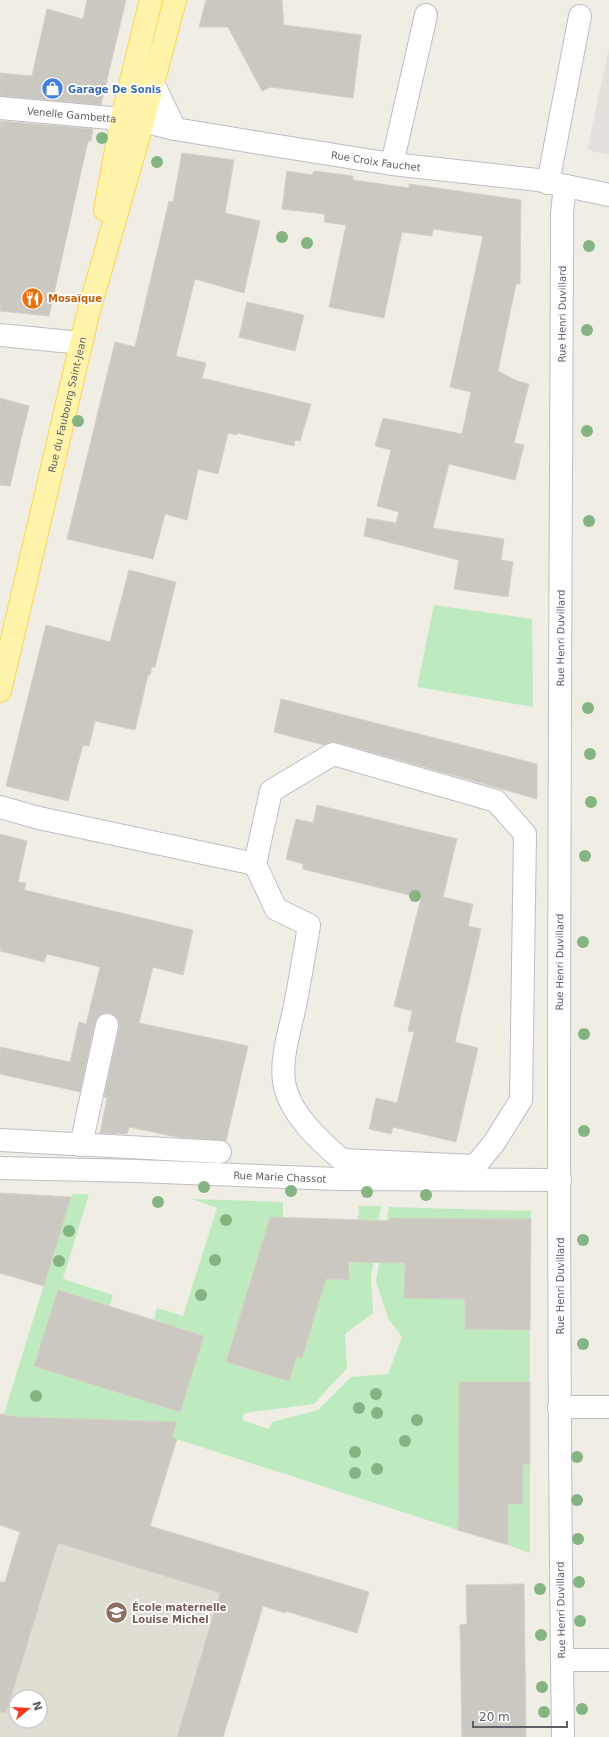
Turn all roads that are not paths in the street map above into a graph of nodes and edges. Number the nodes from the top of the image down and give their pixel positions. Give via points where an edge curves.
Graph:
1 (151, 0) edge
2 (175, 0) edge
3 (426, 15) dead end
4 (580, 16) dead end
5 (153, 83) junction
6 (0, 108) edge
7 (122, 118) junction
8 (143, 121) junction
9 (175, 129) junction
10 (392, 164) junction
11 (557, 184) junction
12 (609, 195) edge
13 (0, 335) edge
14 (81, 343) junction
15 (0, 692) edge
16 (0, 807) edge
17 (255, 864) junction
18 (106, 1025) dead end
19 (0, 1140) edge
20 (81, 1145) junction
21 (220, 1152) dead end
22 (0, 1168) edge
23 (560, 1180) junction
24 (559, 1407) junction
25 (609, 1407) edge
26 (562, 1660) junction
27 (609, 1660) edge
28 (563, 1737) edge

1 - 7 main road
2 - 5 main road, Rue du Faubourg Saint-Jean
3 - 10 street
4 - 11 street, Rue Henri Duvillard
5 - 8 main road, Rue du Faubourg Saint-Jean
5 - 9 street
6 - 7 street, Venelle Gambetta
7 - 8 street, Venelle Gambetta
7 - 14 main road
8 - 9 street, Rue Croix Fauchet
8 - 14 main road, Rue du Faubourg Saint-Jean
9 - 10 street, Rue Croix Fauchet
10 - 11 street, Rue Croix Fauchet
11 - 12 street, Rue Croix Fauchet
11 - 23 street, Rue Henri Duvillard via 562,213
13 - 14 street
14 - 15 main road, Rue du Faubourg Saint-Jean
16 - 17 street via 39,818
17 - 17 street via 276,909 309,925 283,1066 285,1087 299,1116 342,1160 475,1166 494,1143 521,1100 525,834 496,801 333,754 271,791
18 - 20 street
19 - 20 street
20 - 21 street
22 - 23 street, Rue Marie Chassot via 337,1179
23 - 24 street, Rue Henri Duvillard
24 - 25 street
24 - 26 street, Rue Henri Duvillard
26 - 27 street
26 - 28 street, Rue Henri Duvillard

